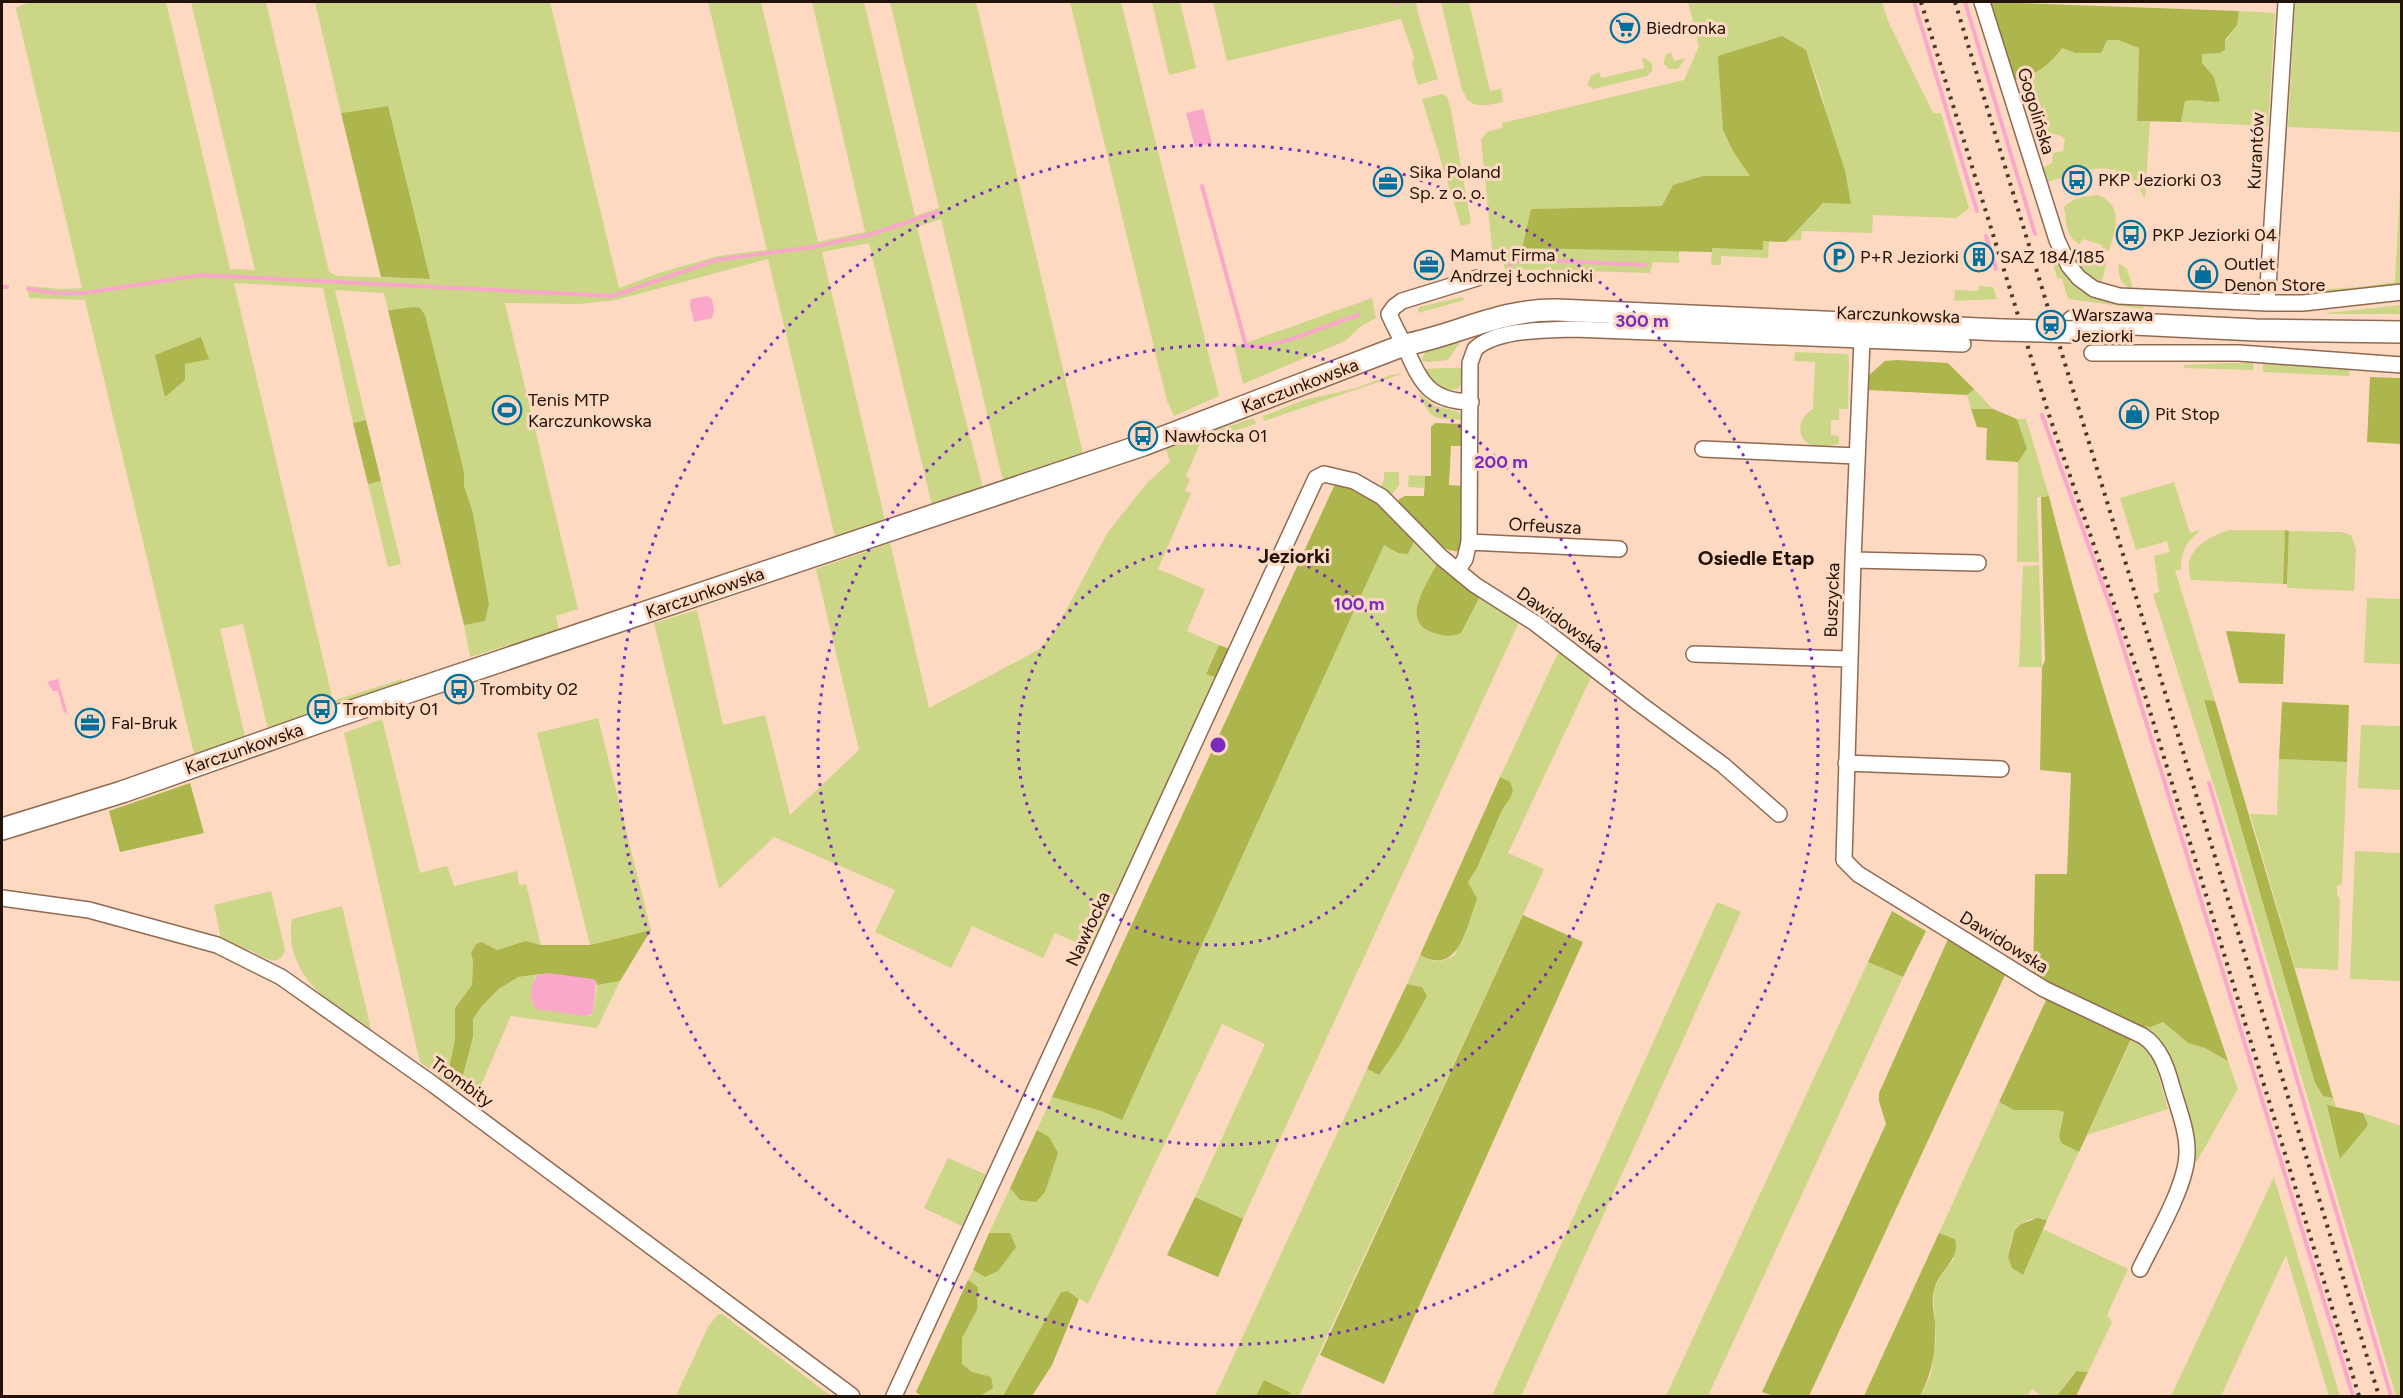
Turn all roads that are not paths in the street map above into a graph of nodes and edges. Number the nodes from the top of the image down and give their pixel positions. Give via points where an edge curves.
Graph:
1 (1982, 2) edge
2 (2286, 2) edge
3 (1477, 278) dead end
4 (2402, 292) edge
5 (2267, 303) junction
6 (2075, 327) junction
7 (2402, 332) edge
8 (1862, 340) junction
9 (1963, 344) dead end
10 (1404, 345) junction
11 (2402, 346) edge
12 (2092, 353) dead end
13 (2402, 364) edge
14 (1471, 402) junction
15 (1702, 449) dead end
16 (1857, 456) junction
17 (1316, 478) joint
18 (1469, 542) junction
19 (1619, 549) dead end
20 (1852, 560) junction
21 (1978, 563) dead end
22 (1458, 570) junction
23 (1694, 654) dead end
24 (1850, 659) junction
25 (1846, 763) junction
26 (2001, 770) dead end
27 (1779, 814) dead end
28 (2, 829) edge
29 (1844, 860) joint
30 (2, 898) edge
31 (2140, 1269) dead end
32 (852, 1396) edge
33 (894, 1396) edge

1 - 5 street, Gogolińska via 2044,203 2072,271 2104,293 2128,297
2 - 5 street, Kurantów
3 - 10 street via 1402,301 1394,307 1389,314
4 - 5 street via 2334,301
6 - 7 street, Karczunkowska
6 - 10 street, Karczunkowska, bridge via 1544,310 1502,315
6 - 11 street, Karczunkowska
8 - 9 street, Karczunkowska
8 - 14 street, Karczunkowska via 1574,329 1533,331 1494,338 1475,349 1470,363
8 - 16 street, Buszycka
10 - 14 street via 1420,380 1432,393 1450,401
10 - 28 street, Karczunkowska via 1143,445 122,792
12 - 13 street via 2240,353
14 - 18 street
15 - 16 street
16 - 20 street, Buszycka
17 - 22 street, Dawidowska via 1330,474 1367,487
17 - 33 street, Nawłocka
18 - 19 street, Orfeusza
18 - 22 street
20 - 21 street
20 - 24 street, Buszycka
22 - 27 street, Dawidowska via 1484,593 1535,623 1723,765
23 - 24 street
24 - 25 street, Buszycka
25 - 26 street
25 - 29 street, Buszycka
29 - 31 street, Dawidowska via 1858,874 2044,990 2152,1042 2169,1076 2187,1153 2181,1182
30 - 32 street, Trombity via 89,910 217,945 281,977 434,1085

